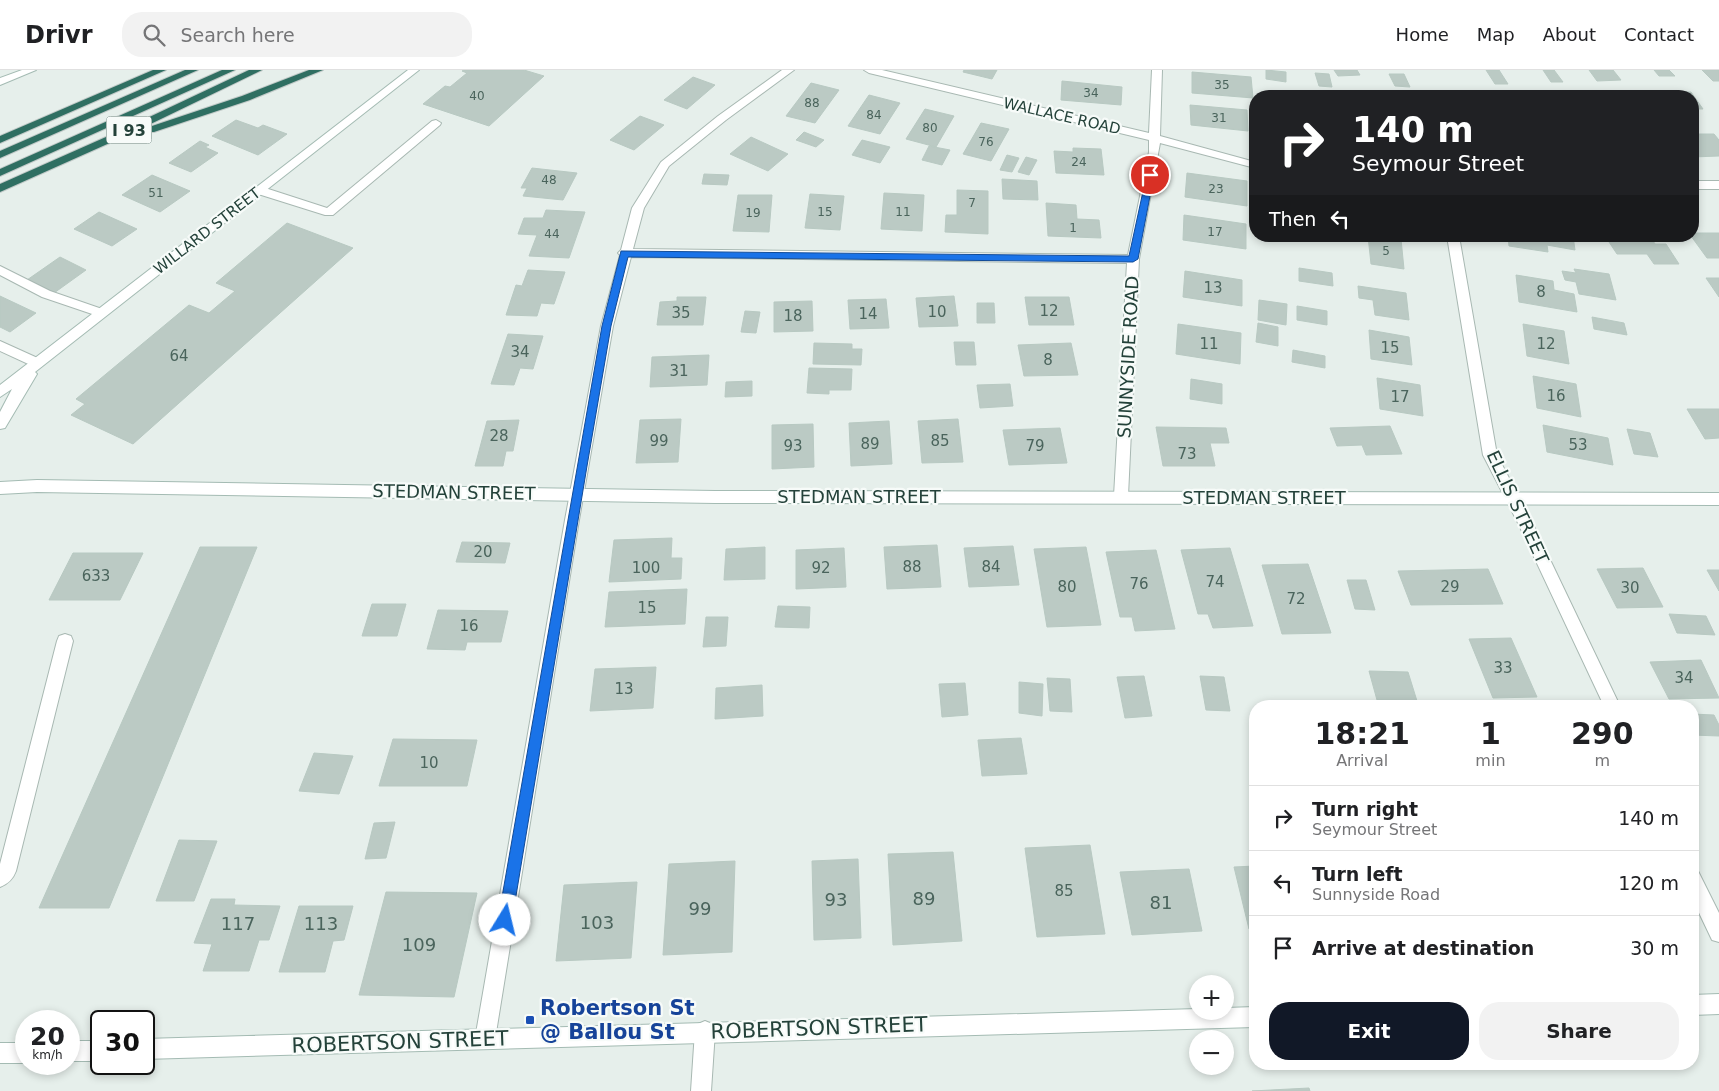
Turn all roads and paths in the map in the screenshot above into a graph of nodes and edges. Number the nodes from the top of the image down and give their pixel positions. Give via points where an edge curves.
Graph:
1 (30, 70) edge
2 (138, 70) edge
3 (160, 70) edge
4 (193, 70) edge
5 (230, 70) edge
6 (257, 70) edge
7 (318, 70) edge
8 (414, 70) edge
9 (789, 70) edge
10 (869, 70) edge
11 (1157, 70) edge
12 (0, 82) edge
13 (86, 103) junction
14 (436, 122) dead end
15 (1155, 139) junction
16 (0, 140) edge
17 (82, 152) junction
18 (0, 155) edge
19 (1249, 162) edge
20 (0, 174) edge
21 (1699, 185) edge
22 (1719, 185) edge
23 (0, 188) edge
24 (259, 190) junction
25 (1454, 242) edge
26 (624, 254) junction
27 (1133, 259) junction
28 (0, 270) edge
29 (101, 313) junction
30 (0, 346) edge
31 (41, 359) junction
32 (0, 392) edge
33 (0, 424) edge
34 (0, 488) edge
35 (577, 494) junction
36 (1121, 496) junction
37 (1514, 499) junction
38 (1719, 500) edge
39 (65, 641) dead end
40 (1609, 700) edge
41 (0, 878) edge
42 (1699, 892) edge
43 (1719, 933) edge
44 (1719, 1004) edge
45 (1699, 1005) edge
46 (1249, 1017) edge
47 (705, 1032) junction
48 (485, 1040) junction
49 (155, 1049) edge
50 (15, 1053) edge
51 (0, 1054) edge
52 (701, 1091) edge

1 - 12 street
2 - 13 highway
3 - 13 highway, I 93
4 - 18 highway, I 93
5 - 20 highway, I 93
6 - 17 highway, I 93
7 - 17 highway via 246,98
8 - 24 street, WILLARD STREET
9 - 26 street via 665,164 638,208
10 - 15 street, WALLACE ROAD
11 - 15 street, SUNNYSIDE ROAD
13 - 16 highway, I 93
14 - 24 street via 329,212
15 - 19 street, WALLACE ROAD
15 - 27 street, SUNNYSIDE ROAD
17 - 23 highway, I 93
21 - 22 street
24 - 29 street, WILLARD STREET
25 - 37 street, ELLIS STREET via 1490,455
26 - 27 street
26 - 35 street via 606,326
27 - 36 street, SUNNYSIDE ROAD
28 - 29 street via 46,294
29 - 31 street, WILLARD STREET
30 - 31 street
31 - 32 street, WILLARD STREET
31 - 33 street via 14,396
34 - 35 street, STEDMAN STREET
35 - 36 street, STEDMAN STREET
35 - 48 street
36 - 37 street, STEDMAN STREET
37 - 38 street, STEDMAN STREET
37 - 40 street, ELLIS STREET
39 - 41 street via 8,871
42 - 43 street
44 - 45 street
46 - 47 street, ROBERTSON STREET
47 - 48 street, ROBERTSON STREET
47 - 52 street
48 - 49 street, ROBERTSON STREET
50 - 51 street

